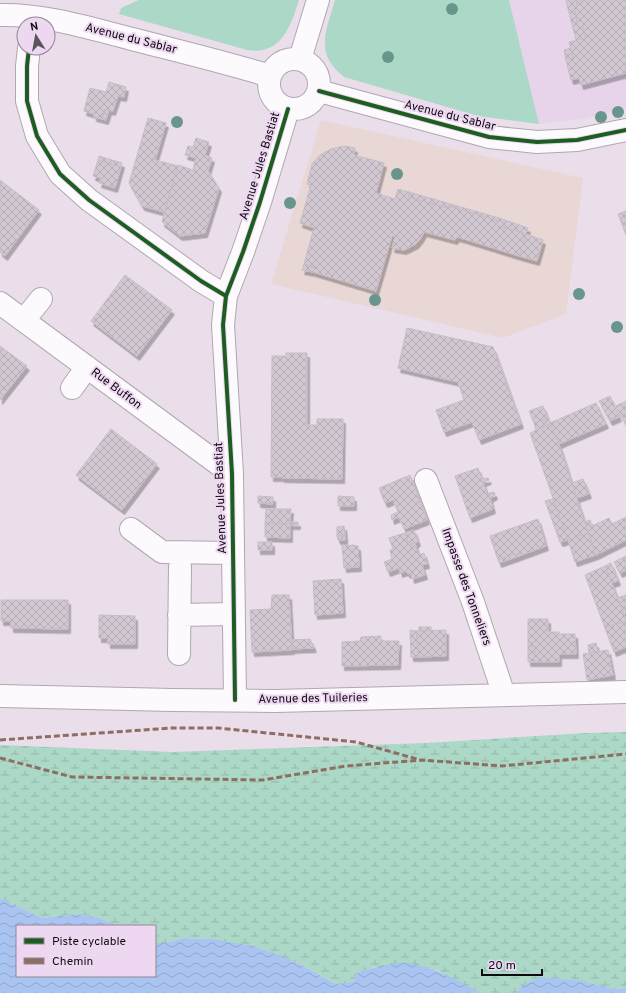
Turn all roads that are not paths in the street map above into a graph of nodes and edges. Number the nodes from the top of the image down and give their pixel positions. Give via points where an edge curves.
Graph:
1 (318, 0) edge
2 (0, 15) edge
3 (16, 18) edge
4 (56, 24) edge
5 (28, 56) edge
6 (300, 60) junction
7 (270, 76) junction
8 (319, 91) junction
9 (288, 109) junction
10 (626, 130) edge
11 (226, 296) junction
12 (41, 299) dead end
13 (0, 303) edge
14 (24, 320) junction
15 (87, 367) junction
16 (72, 388) dead end
17 (232, 474) junction
18 (426, 480) dead end
19 (131, 529) dead end
20 (233, 553) junction
21 (180, 567) dead end
22 (234, 614) junction
23 (179, 615) junction
24 (179, 654) dead end
25 (626, 692) edge
26 (504, 695) junction
27 (0, 696) edge
28 (234, 700) junction

1 - 6 street
2 - 3 street, Avenue du Sablar
4 - 7 street, Avenue du Sablar via 97,30
5 - 11 street via 27,101 37,136 60,174 89,200
6 - 7 street via 293,59 279,64
6 - 8 street via 307,62 317,73 320,80
7 - 9 street via 269,90 272,96 276,102
8 - 9 street via 316,99 310,104 295,110
8 - 10 street, Avenue du Sablar via 489,137 537,142 577,140
9 - 11 street, Avenue Jules Bastiat via 243,252
11 - 17 street, Avenue Jules Bastiat via 223,325
12 - 14 street
13 - 14 street, Rue Buffon
14 - 15 street, Rue Buffon
15 - 16 street
15 - 17 street, Rue Buffon
17 - 20 street, Avenue Jules Bastiat
18 - 26 street, Impasse des Tonneliers via 473,602
19 - 20 street via 162,552
20 - 22 street, Avenue Jules Bastiat
21 - 23 street
22 - 23 street
22 - 28 street, Avenue Jules Bastiat
23 - 24 street
25 - 26 street, Avenue des Tuileries
26 - 28 street, Avenue des Tuileries
27 - 28 street, Avenue des Tuileries

